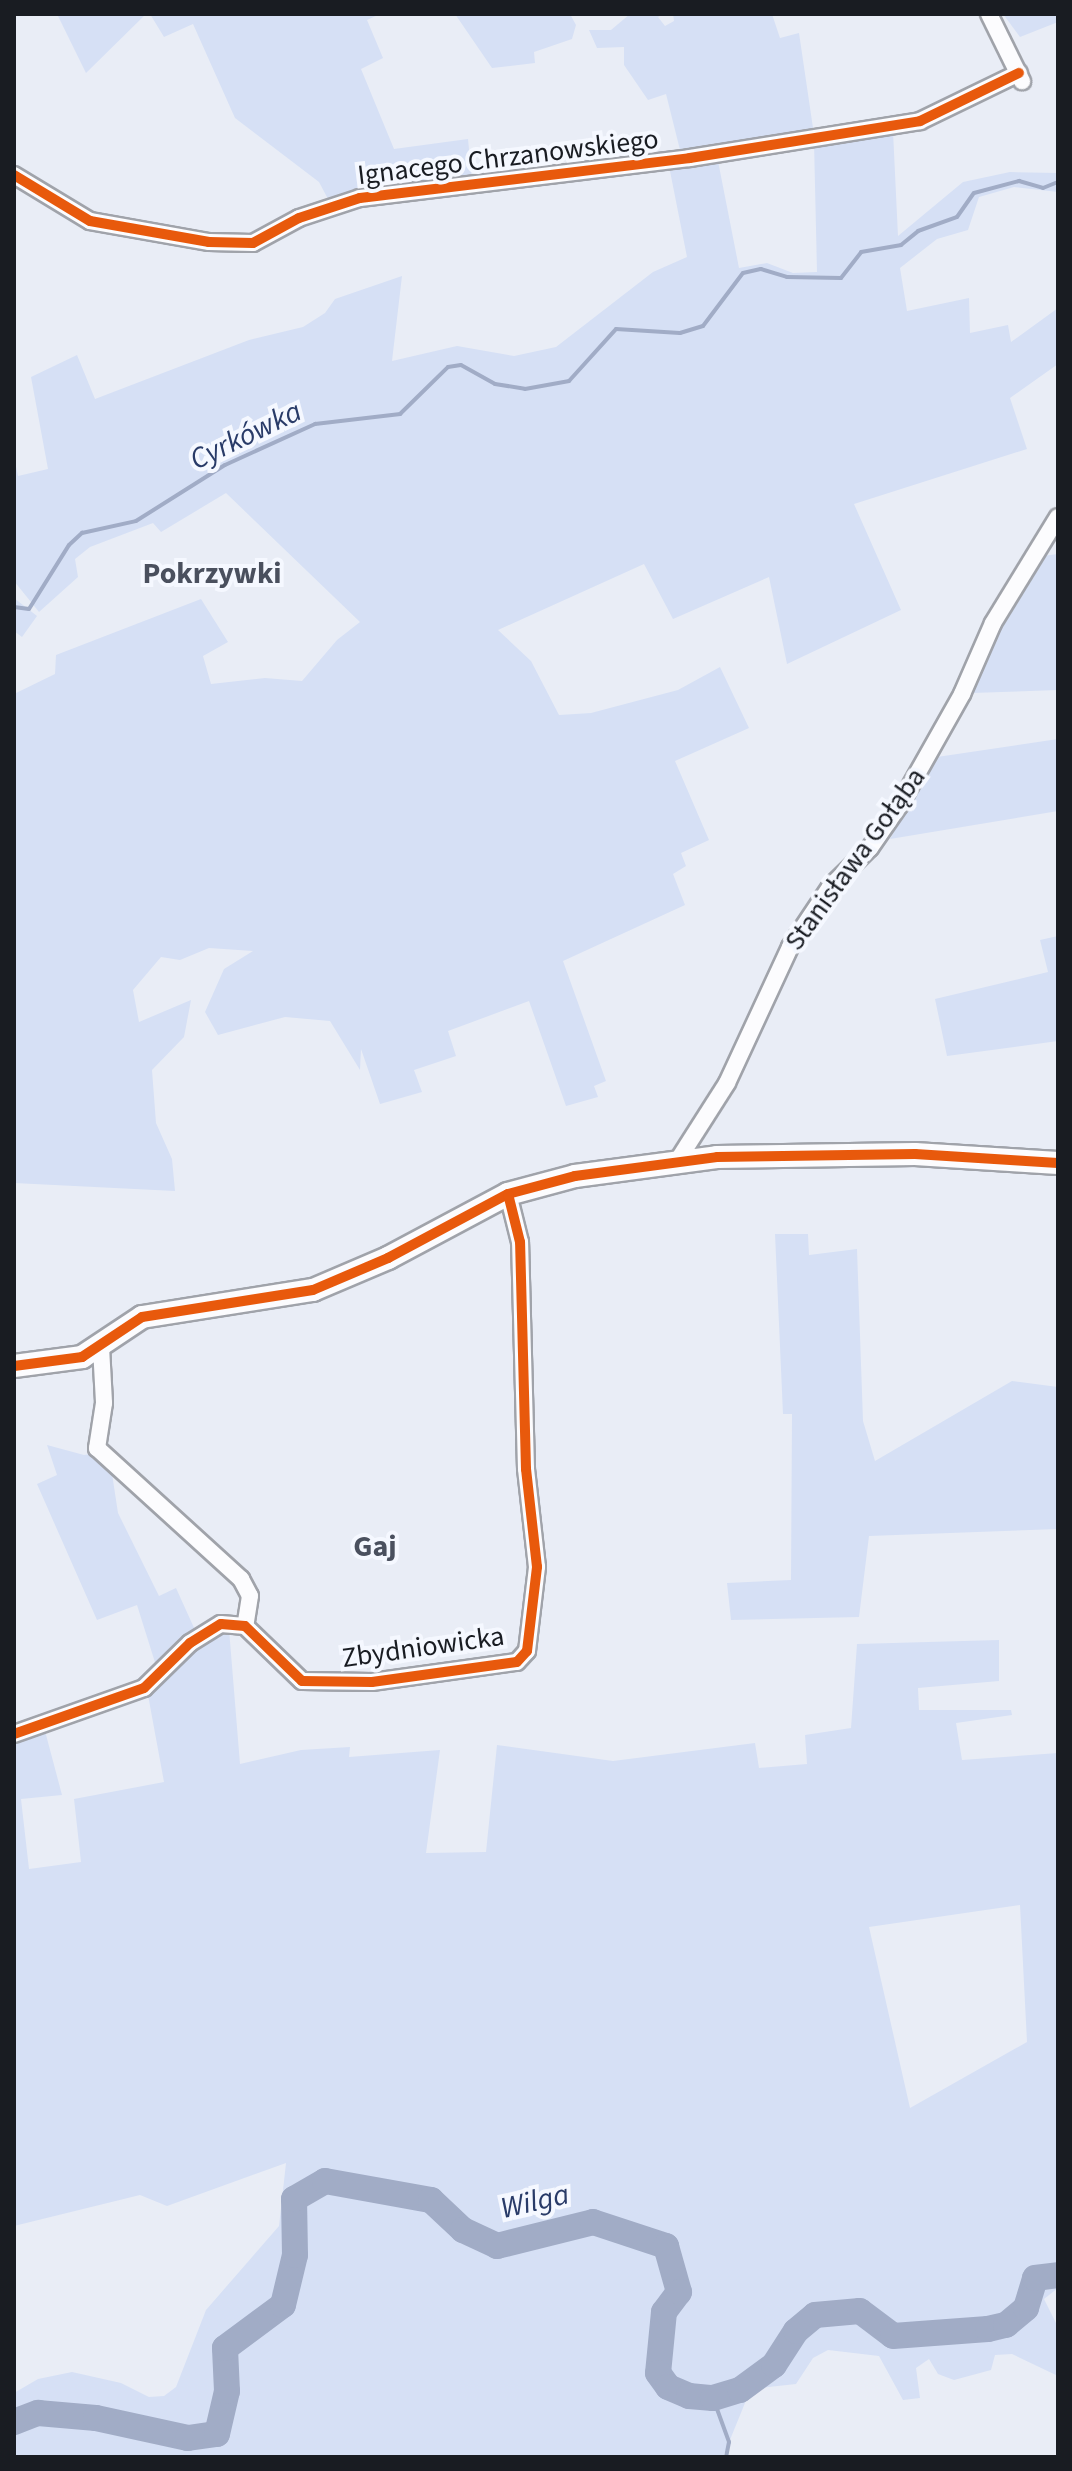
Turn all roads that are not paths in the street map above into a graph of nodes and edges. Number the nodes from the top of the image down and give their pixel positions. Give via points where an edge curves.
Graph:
1 (989, 14) edge
2 (14, 175) edge
3 (1058, 517) edge
4 (678, 1160) junction
5 (1058, 1163) edge
6 (508, 1194) junction
7 (101, 1347) junction
8 (14, 1366) edge
9 (245, 1626) junction
10 (14, 1734) edge

1 - 2 street, Ignacego Chrzanowskiego via 1020,77 920,121 690,158 360,198 299,218 253,243 209,242 90,221
3 - 4 street, Stanisława Gołąba via 993,623 962,694 899,806 870,848 830,887 790,947 727,1083
4 - 5 street via 915,1154
4 - 6 street
6 - 7 street via 388,1258 313,1290 142,1317
6 - 9 street, Zbydniowicka via 520,1242 526,1469 537,1567 527,1651 517,1662 372,1682 302,1681
7 - 8 street via 54,1363
7 - 9 street via 104,1403 97,1448 241,1579 250,1596
9 - 10 street via 208,1628 144,1688

